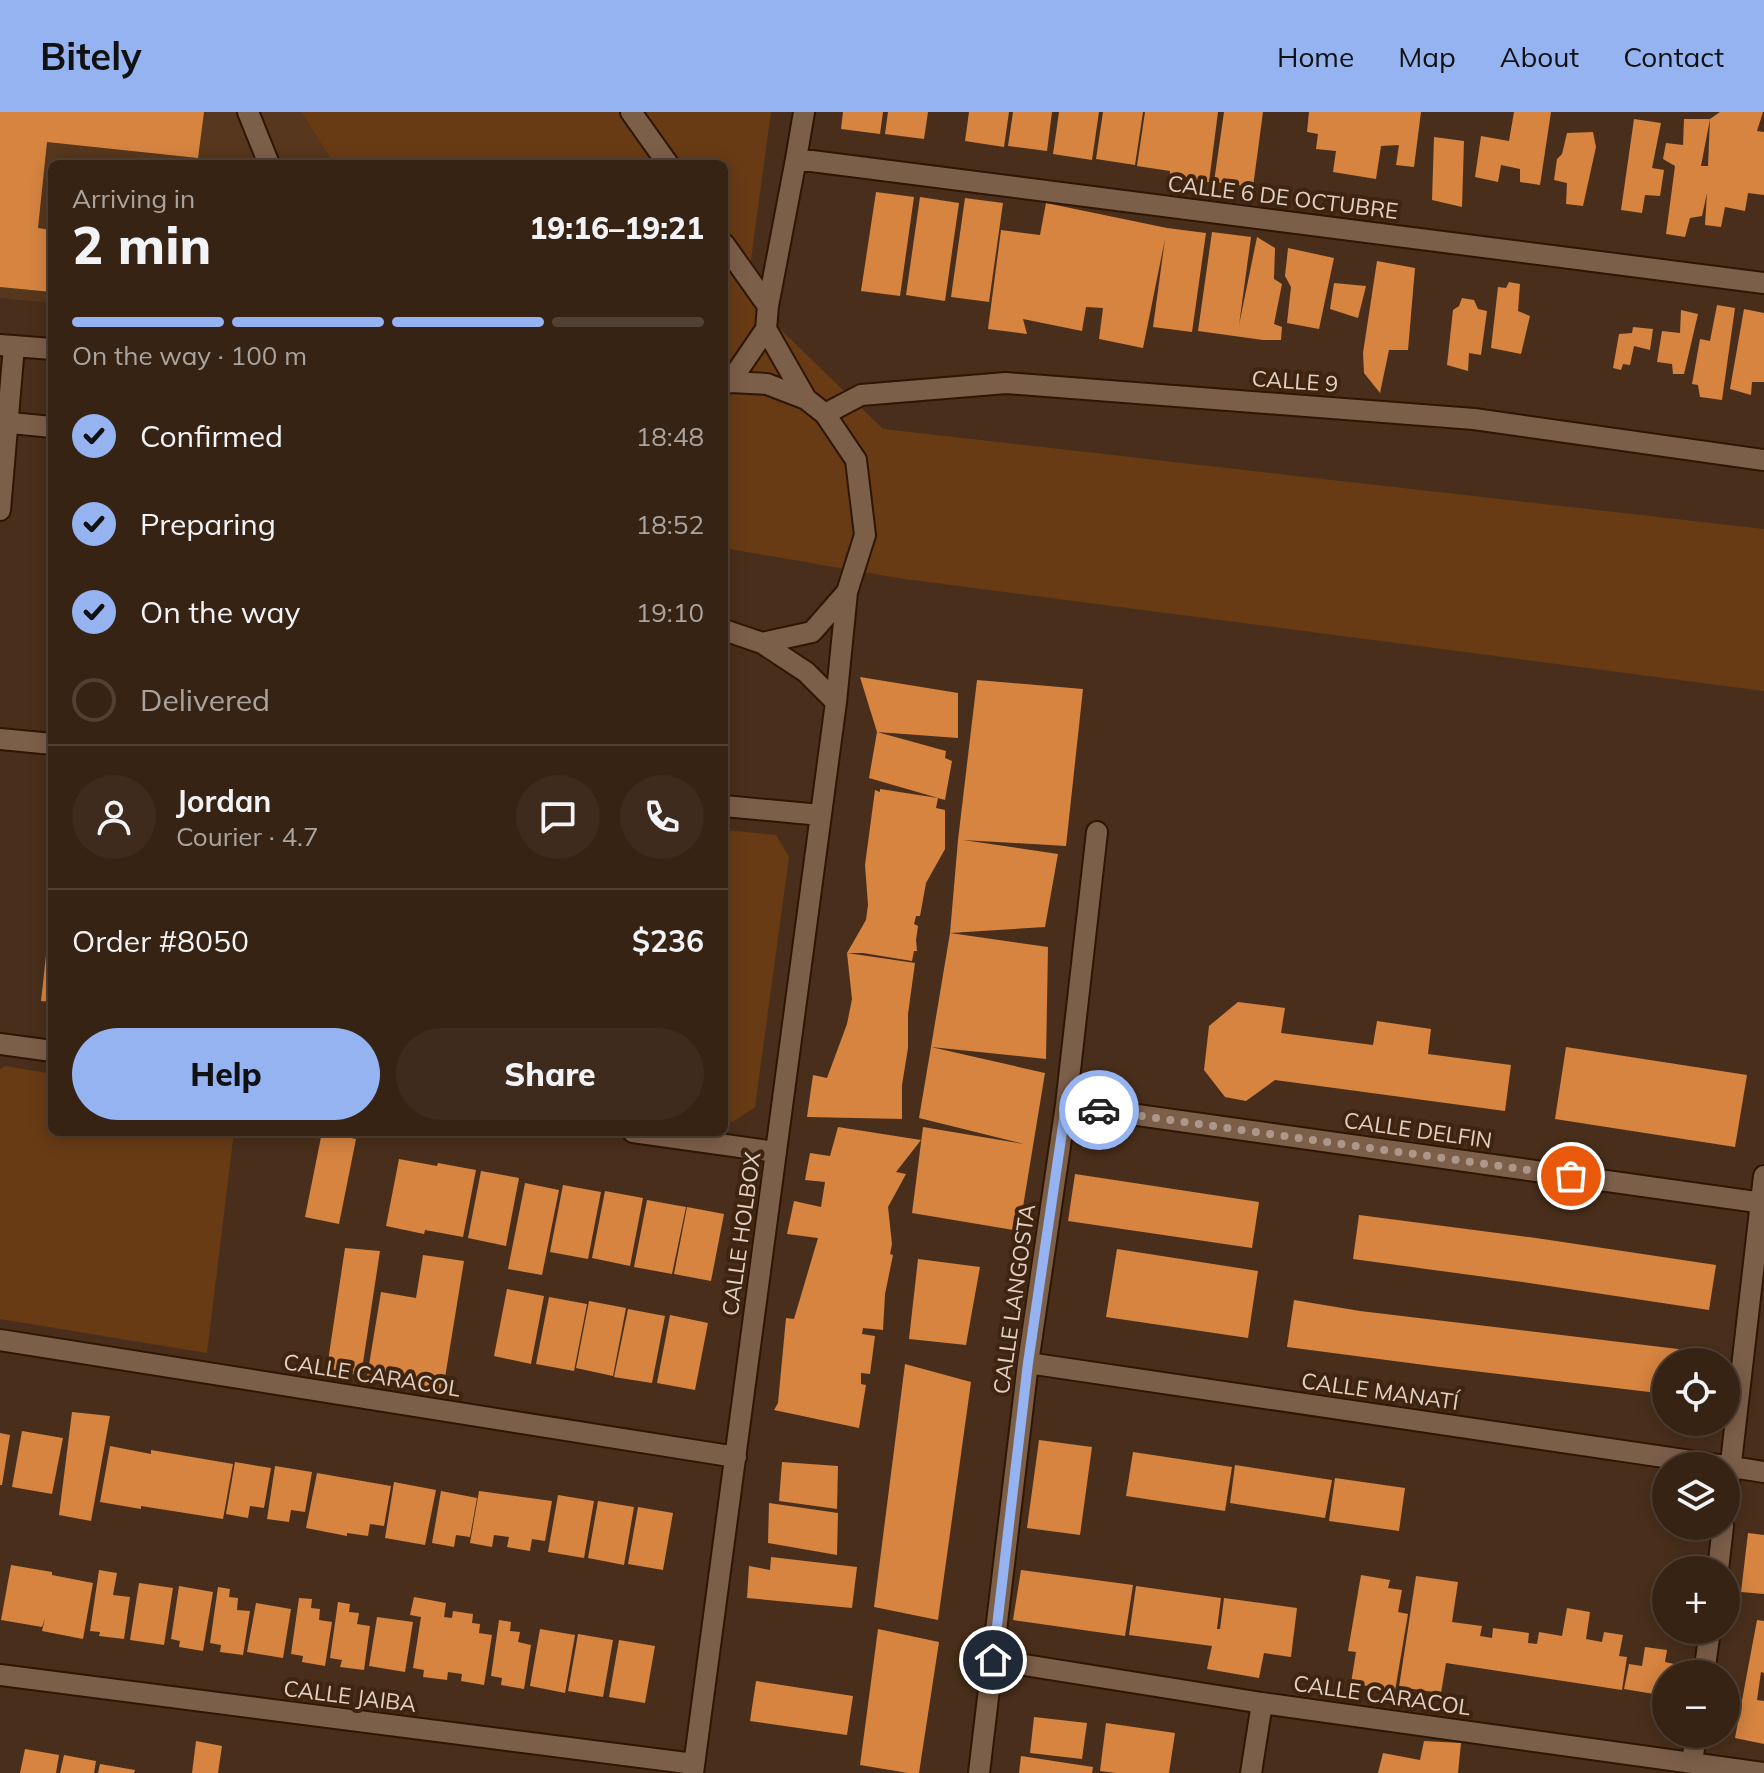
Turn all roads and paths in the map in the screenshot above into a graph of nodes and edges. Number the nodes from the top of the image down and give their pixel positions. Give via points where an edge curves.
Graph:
1 (248, 112) edge
2 (631, 112) edge
3 (804, 112) edge
4 (796, 159) junction
5 (267, 160) edge
6 (665, 160) edge
7 (728, 250) edge
8 (1764, 283) edge
9 (768, 306) junction
10 (766, 329) junction
11 (7, 345) edge
12 (48, 349) edge
13 (728, 382) edge
14 (728, 383) edge
15 (806, 399) junction
16 (825, 414) junction
17 (4, 423) edge
18 (48, 427) edge
19 (1764, 460) edge
20 (0, 510) edge
21 (847, 592) junction
22 (728, 631) edge
23 (762, 643) junction
24 (836, 702) junction
25 (0, 739) edge
26 (48, 744) edge
27 (728, 806) edge
28 (821, 815) junction
29 (1097, 832) dead end
30 (0, 1044) edge
31 (48, 1050) edge
32 (1066, 1105) junction
33 (662, 1136) edge
34 (776, 1152) junction
35 (1764, 1176) edge
36 (1763, 1202) edge
37 (0, 1340) edge
38 (1028, 1363) junction
39 (1729, 1452) edge
40 (1652, 1455) edge
41 (736, 1457) junction
42 (1740, 1468) edge
43 (1764, 1472) edge
44 (993, 1660) junction
45 (0, 1675) edge
46 (1262, 1703) junction
47 (1694, 1748) edge
48 (1692, 1763) junction
49 (694, 1769) edge
50 (979, 1773) edge
51 (1251, 1773) edge
52 (1764, 1773) edge

1 - 5 street
2 - 6 street
3 - 4 street
4 - 8 street, CALLE 6 DE OCTUBRE
4 - 9 street
7 - 9 street
9 - 10 street
10 - 13 street
10 - 15 street
11 - 12 street
11 - 17 street
14 - 15 street via 767,384
15 - 16 street
16 - 19 street, CALLE 9 via 861,395 1006,383 1474,419
16 - 21 street via 856,460 865,535
17 - 18 street
17 - 20 street
21 - 23 street via 812,632
21 - 24 street, CALLE HOLBOX
22 - 23 street
23 - 24 street via 806,672
24 - 28 street, CALLE HOLBOX
25 - 26 street
27 - 28 street
28 - 34 street, CALLE HOLBOX
29 - 32 street, CALLE LANGOSTA
30 - 31 street
32 - 36 street, CALLE DELFIN
32 - 38 street, CALLE LANGOSTA
33 - 34 street
34 - 41 street, CALLE HOLBOX
35 - 36 street
36 - 39 street
37 - 41 street, CALLE CARACOL
38 - 40 street, CALLE MANATÍ
38 - 44 street, CALLE LANGOSTA
41 - 49 street, CALLE HOLBOX
42 - 43 street, CALLE MANATÍ
44 - 46 street, CALLE CARACOL
44 - 50 street, CALLE LANGOSTA
45 - 49 street, CALLE JAIBA
46 - 48 street, CALLE CARACOL
46 - 51 street
47 - 48 street
48 - 52 street, CALLE CARACOL

